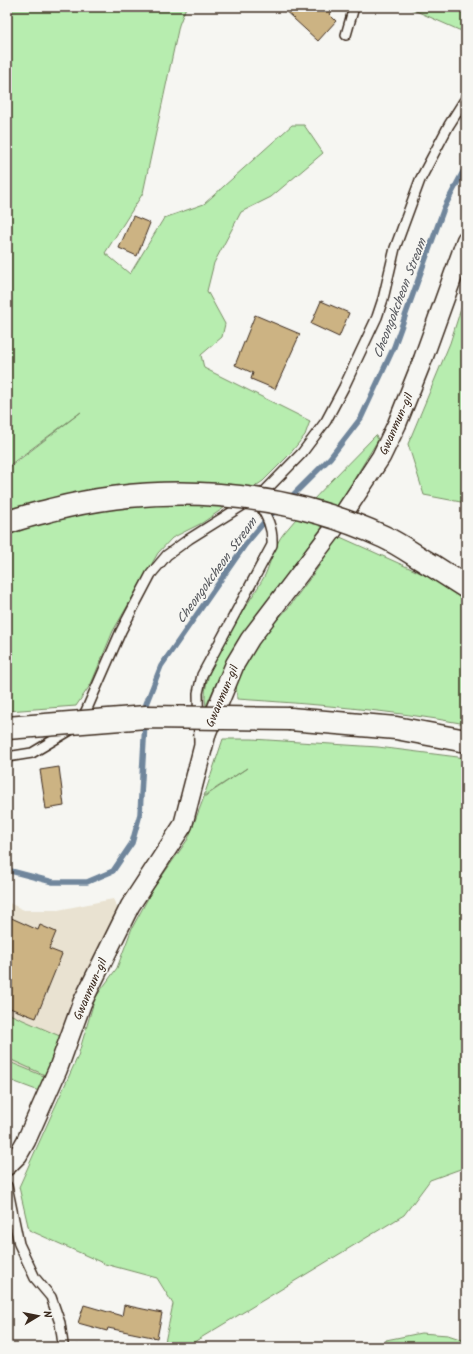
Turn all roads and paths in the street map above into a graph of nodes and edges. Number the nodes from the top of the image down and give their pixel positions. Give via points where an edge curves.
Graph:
1 (354, 7) edge
2 (346, 35) dead end
3 (466, 98) edge
4 (466, 240) edge
5 (256, 497) junction
6 (7, 523) edge
7 (466, 587) edge
8 (7, 728) edge
9 (466, 741) edge
10 (7, 757) edge
11 (199, 757) junction
12 (7, 1166) edge
13 (7, 1186) edge
14 (63, 1344) dead end

1 - 2 lane
3 - 5 lane via 420,180 396,248 377,317 330,412 319,431 290,467 275,483
4 - 11 street, Gwanmun-gil via 424,359 381,457 333,530 250,639 235,664
5 - 10 lane via 188,539 167,555 151,574 121,631 86,710 74,728 32,753
5 - 11 lane via 270,523 272,545 202,675 197,710
6 - 7 highway, bridge via 86,501 134,495 197,495 265,500 323,514 384,537
8 - 9 highway, bridge via 146,717 290,719 396,728
11 - 12 street, Gwanmun-gil via 183,825 126,913 82,1003 58,1069 29,1135 18,1155
13 - 14 lane via 19,1244 35,1278 51,1297 60,1323

